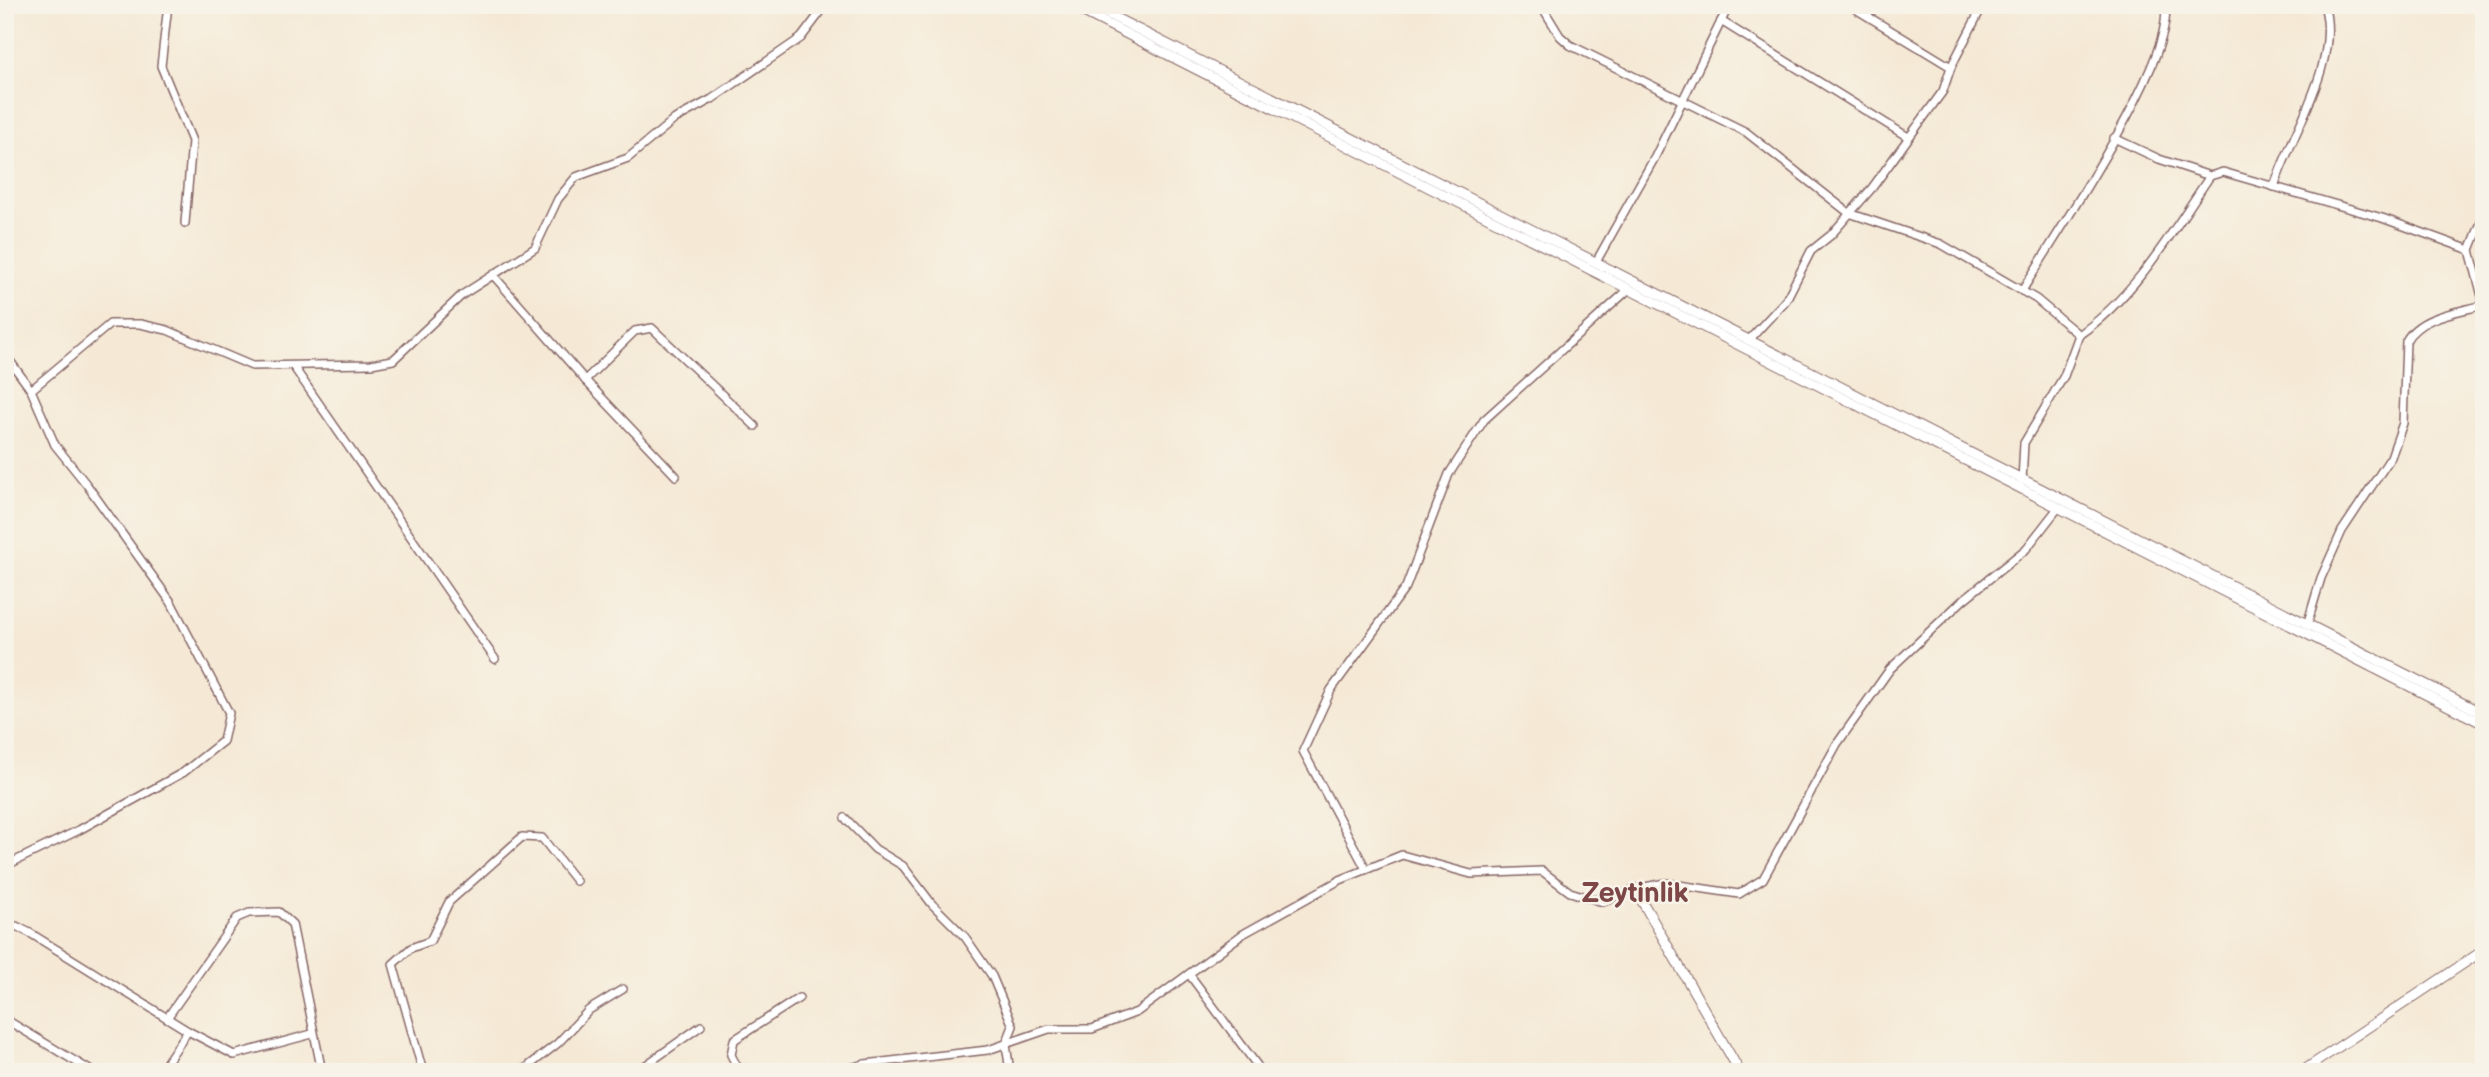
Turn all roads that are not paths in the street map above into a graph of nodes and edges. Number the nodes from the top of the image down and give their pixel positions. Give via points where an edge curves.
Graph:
1 (168, 5) edge
2 (826, 5) edge
3 (1070, 5) edge
4 (1090, 5) edge
5 (1541, 5) edge
6 (1729, 5) edge
7 (1849, 5) edge
8 (1983, 5) edge
9 (2165, 5) edge
10 (2324, 5) edge
11 (1721, 21) junction
12 (1951, 67) junction
13 (1681, 101) junction
14 (1909, 137) junction
15 (2114, 138) junction
16 (2210, 176) junction
17 (2274, 187) junction
18 (1849, 212) junction
19 (2484, 215) edge
20 (184, 223) dead end
21 (2470, 250) junction
22 (1596, 262) junction
23 (1591, 271) junction
24 (493, 275) junction
25 (1628, 290) junction
26 (2022, 291) junction
27 (2484, 304) edge
28 (2079, 335) junction
29 (1749, 340) junction
30 (5, 354) edge
31 (293, 366) junction
32 (585, 380) junction
33 (31, 390) junction
34 (755, 426) dead end
35 (676, 476) dead end
36 (2022, 484) junction
37 (2058, 508) junction
38 (2307, 625) junction
39 (495, 659) dead end
40 (2484, 715) edge
41 (2484, 724) edge
42 (845, 818) dead end
43 (5, 866) edge
44 (1366, 869) junction
45 (576, 881) dead end
46 (1635, 889) junction
47 (5, 928) edge
48 (2483, 951) edge
49 (1189, 974) junction
50 (623, 989) dead end
51 (799, 998) dead end
52 (167, 1018) junction
53 (5, 1019) edge
54 (701, 1026) dead end
55 (188, 1031) junction
56 (312, 1034) junction
57 (1006, 1044) junction
58 (93, 1072) edge
59 (160, 1072) edge
60 (322, 1072) edge
61 (423, 1072) edge
62 (521, 1072) edge
63 (636, 1072) edge
64 (740, 1072) edge
65 (835, 1072) edge
66 (1010, 1072) edge
67 (1262, 1072) edge
68 (1740, 1072) edge
69 (2301, 1072) edge

1 - 20 street via 161,66 192,141
2 - 24 street via 801,38 675,119 628,158 576,177 558,199 535,248
3 - 23 street
4 - 22 street
5 - 13 street via 1570,45
6 - 11 street
7 - 12 street
8 - 12 street
9 - 15 street via 2164,32 2146,86
10 - 17 street via 2330,30 2322,74
11 - 13 street
11 - 14 street
12 - 14 street via 1943,90
13 - 18 street via 1746,132
13 - 22 street
14 - 18 street
15 - 16 street
15 - 26 street
16 - 17 street via 2223,172
16 - 28 street via 2108,315
17 - 21 street via 2382,218
18 - 26 street via 1941,244
18 - 29 street via 1811,251 1786,300
19 - 21 street
21 - 27 street
22 - 23 street
22 - 29 street
23 - 25 street
24 - 31 street via 462,295 393,360
24 - 32 street
25 - 36 street
25 - 44 street via 1484,419 1448,474 1406,587 1331,690 1303,751
26 - 28 street
27 - 38 street via 2412,329 2406,341 2403,423 2391,457 2342,531
28 - 36 street via 2064,376 2024,443
29 - 36 street
30 - 33 street
31 - 33 street via 252,366 167,330 110,324
31 - 39 street
32 - 34 street via 635,331 652,328
32 - 35 street
33 - 43 street via 55,445 171,601 229,713 223,741 184,772
36 - 37 street
36 - 38 street
37 - 41 street
37 - 46 street via 2026,549 1890,669 1837,744 1763,879 1739,894 1665,883
38 - 40 street
42 - 57 street via 874,849 903,866 965,937 992,976 1013,1026
44 - 46 street via 1402,855 1471,874 1542,871 1570,892 1602,902
44 - 49 street via 1243,934
45 - 61 street via 541,838 522,837 449,902 430,941 411,948 393,964
46 - 68 street
47 - 52 street via 16,926 30,933
48 - 69 street
49 - 57 street via 1137,1013 1092,1029 1049,1028
49 - 67 street
50 - 62 street via 589,1010
51 - 64 street via 734,1040 731,1055
52 - 55 street
52 - 56 street via 237,918 278,912 292,925
53 - 58 street
54 - 63 street
55 - 56 street via 234,1055
55 - 59 street
56 - 60 street
57 - 65 street
57 - 66 street

